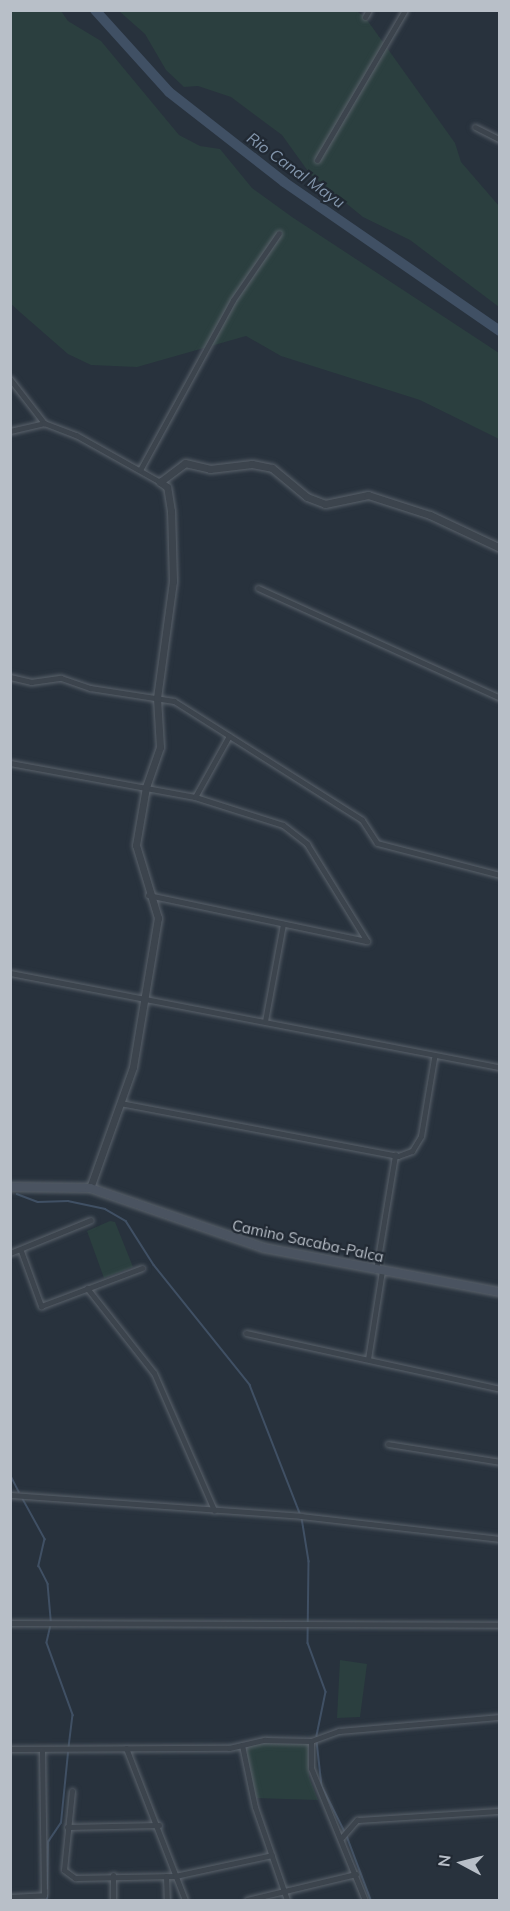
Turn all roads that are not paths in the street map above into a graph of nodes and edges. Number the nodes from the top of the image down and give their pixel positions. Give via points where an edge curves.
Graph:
1 (369, 10) edge
2 (405, 10) edge
3 (365, 17) dead end
4 (475, 127) dead end
5 (500, 140) edge
6 (317, 160) dead end
7 (279, 233) dead end
8 (10, 380) edge
9 (44, 423) junction
10 (10, 431) edge
11 (140, 470) junction
12 (160, 482) junction
13 (500, 548) edge
14 (258, 588) dead end
15 (10, 677) edge
16 (157, 698) junction
17 (500, 698) edge
18 (229, 736) junction
19 (10, 763) edge
20 (146, 787) junction
21 (195, 796) junction
22 (500, 874) edge
23 (148, 895) junction
24 (284, 924) junction
25 (10, 974) edge
26 (147, 998) junction
27 (265, 1021) junction
28 (434, 1058) junction
29 (500, 1067) edge
30 (120, 1103) junction
31 (395, 1155) junction
32 (10, 1187) edge
33 (90, 1188) junction
34 (91, 1220) dead end
35 (21, 1251) junction
36 (10, 1253) edge
37 (142, 1268) dead end
38 (380, 1270) junction
39 (87, 1288) junction
40 (500, 1292) edge
41 (246, 1333) dead end
42 (368, 1359) junction
43 (500, 1389) edge
44 (388, 1444) dead end
45 (500, 1462) edge
46 (10, 1495) edge
47 (214, 1510) junction
48 (500, 1539) edge
49 (10, 1623) edge
50 (500, 1624) edge
51 (500, 1717) edge
52 (311, 1741) junction
53 (242, 1745) junction
54 (126, 1748) junction
55 (10, 1749) edge
56 (42, 1750) junction
57 (72, 1791) dead end
58 (500, 1811) edge
59 (159, 1825) junction
60 (67, 1827) junction
61 (342, 1837) junction
62 (272, 1855) junction
63 (356, 1874) junction
64 (113, 1875) junction
65 (166, 1876) junction
66 (175, 1876) junction
67 (285, 1894) junction
68 (10, 1897) edge
69 (113, 1900) edge
70 (167, 1900) edge
71 (185, 1900) edge
72 (247, 1900) edge
73 (287, 1900) edge
74 (365, 1900) edge

1 - 3 street
2 - 6 street
4 - 5 street
7 - 11 street via 233,300
8 - 9 street
9 - 10 street
9 - 11 street
11 - 12 street
12 - 13 street via 184,463 210,469 262,466 272,468 307,497 324,504 368,495 430,515
12 - 16 street via 166,487 171,511 173,581
14 - 17 street
15 - 16 street via 31,682 61,678 90,688
16 - 18 street via 174,701
16 - 20 street via 160,747
18 - 21 street
18 - 22 street via 363,820 377,843
19 - 20 street
20 - 21 street
20 - 23 street via 136,845
21 - 24 street via 283,825 307,844 367,941
23 - 24 street
23 - 26 street via 158,918
24 - 27 street
25 - 26 street
26 - 27 street
26 - 30 street via 133,1067
27 - 28 street
28 - 29 street
28 - 31 street via 421,1136 412,1151
30 - 31 street
30 - 33 street
31 - 38 street
32 - 33 main road, Camino Sacaba-Palca
33 - 38 main road, Camino Sacaba-Palca via 220,1235
34 - 35 street
35 - 36 street
35 - 39 street via 41,1306
37 - 39 street
38 - 40 main road, Camino Sacaba-Palca
38 - 42 street
39 - 47 street via 154,1373
41 - 42 street
42 - 43 street
44 - 45 street
46 - 47 street
47 - 48 street
49 - 50 street
51 - 52 street via 339,1731
52 - 53 street
52 - 61 street via 311,1768
53 - 54 street
53 - 62 street via 255,1807
54 - 56 street
54 - 59 street
55 - 56 street
56 - 68 street via 44,1895
57 - 60 street
58 - 61 street via 357,1820
59 - 60 street
59 - 66 street
60 - 64 street via 64,1870 75,1878
61 - 63 street
62 - 66 street
62 - 67 street
63 - 67 street
63 - 74 street
64 - 65 street
64 - 69 street
65 - 66 street
65 - 70 street
66 - 71 street
67 - 72 street
67 - 73 street

